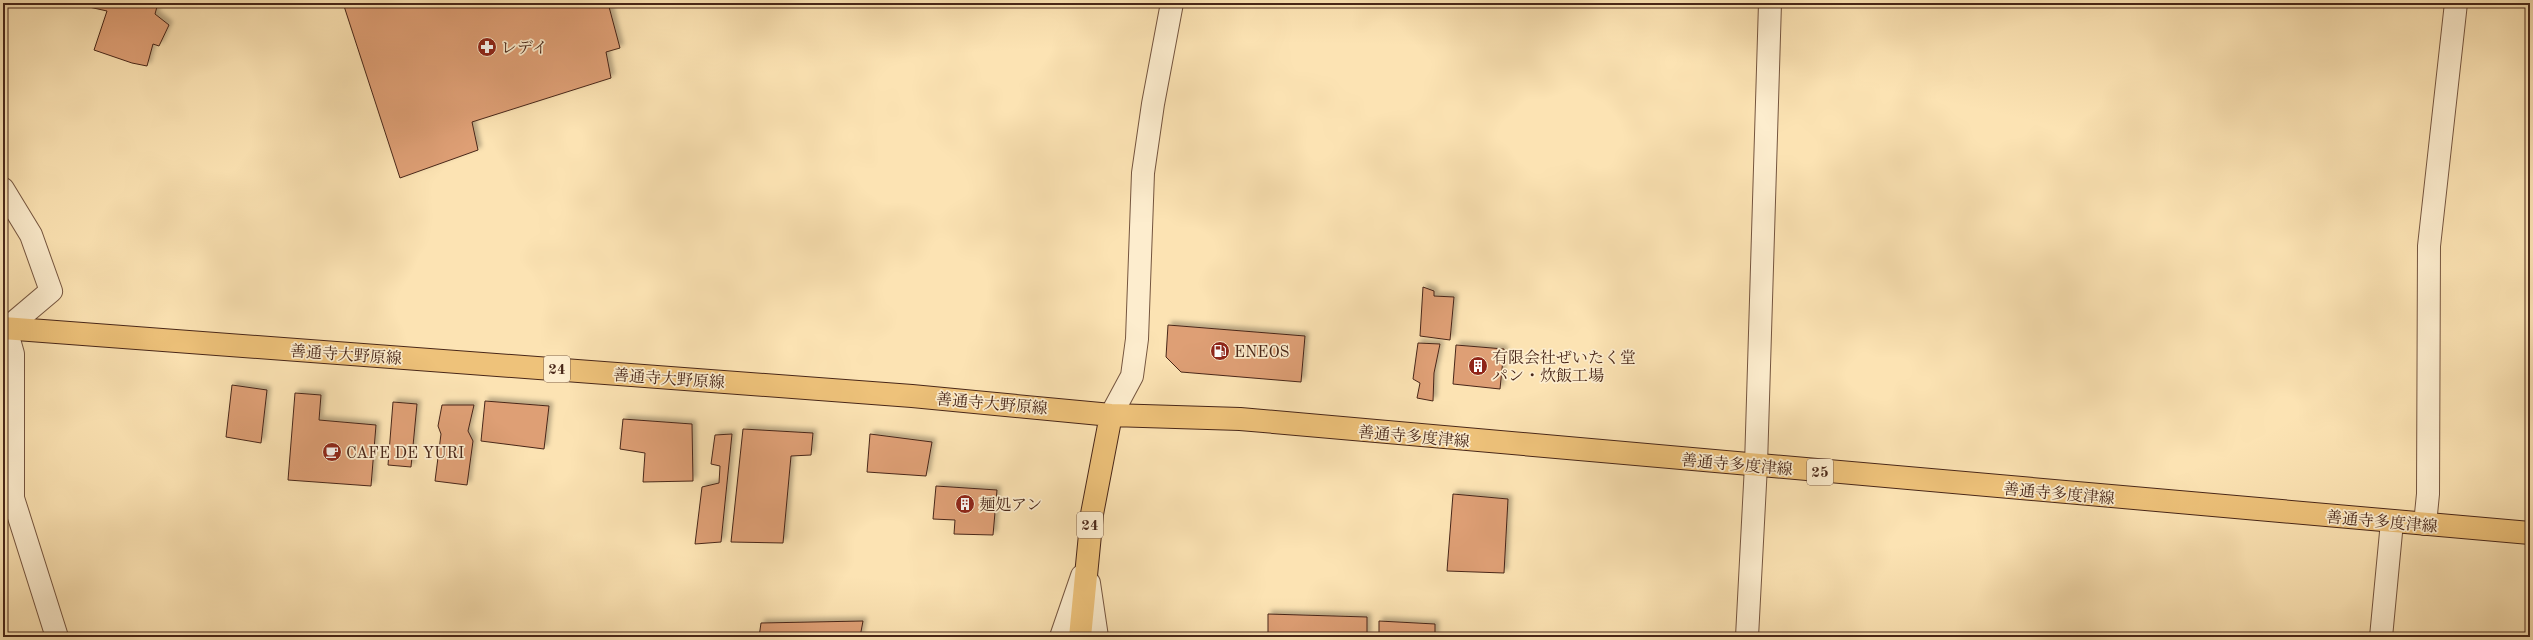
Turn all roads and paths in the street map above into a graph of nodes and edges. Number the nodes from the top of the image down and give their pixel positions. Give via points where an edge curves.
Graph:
1 (1172, 3) edge
2 (1770, 3) edge
3 (2456, 3) edge
4 (3, 189) edge
5 (4, 328) edge
6 (1110, 415) junction
7 (1756, 465) junction
8 (2392, 522) junction
9 (2426, 524) junction
10 (2530, 533) edge
11 (1087, 564) junction
12 (57, 637) edge
13 (1060, 637) edge
14 (1080, 637) edge
15 (1097, 637) edge
16 (1747, 637) edge
17 (2381, 637) edge

1 - 6 street via 1143,173 1137,339 1132,376
2 - 7 street
3 - 9 street via 2429,246
4 - 5 street via 31,235 51,291
5 - 6 main road, 善通寺大野原線 / 24 via 912,396
5 - 12 street via 13,354 13,498
6 - 7 main road, 善通寺多度津線 / 25 via 1240,419
6 - 11 main road, 24 via 1092,514
7 - 8 main road, 善通寺多度津線 / 25
7 - 16 street
8 - 9 main road, 善通寺多度津線 / 25
8 - 17 street
9 - 10 main road, 善通寺多度津線 / 25
11 - 13 street
11 - 14 main road, 24
11 - 15 street

